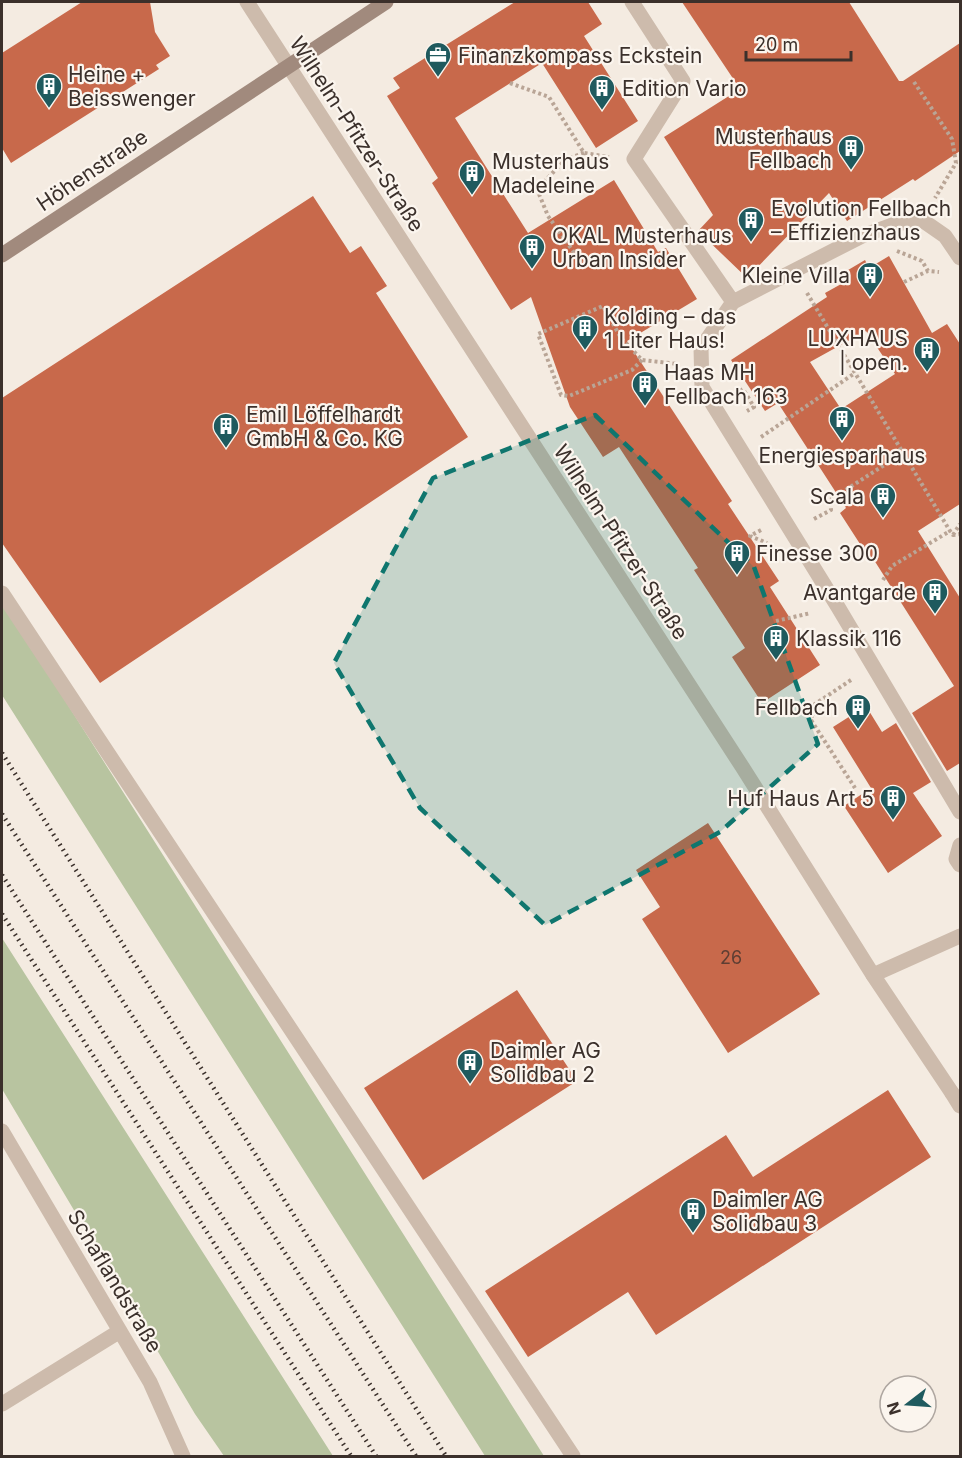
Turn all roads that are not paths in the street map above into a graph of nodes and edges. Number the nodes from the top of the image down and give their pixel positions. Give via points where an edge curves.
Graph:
1 (247, 2) edge
2 (386, 2) edge
3 (632, 2) edge
4 (287, 65) junction
5 (2, 255) edge
6 (960, 258) edge
7 (733, 302) junction
8 (2, 593) edge
9 (960, 812) edge
10 (960, 844) edge
11 (960, 865) edge
12 (960, 936) edge
13 (873, 975) junction
14 (956, 1100) edge
15 (2, 1131) edge
16 (120, 1331) junction
17 (2, 1404) edge
18 (183, 1456) edge
19 (573, 1456) edge

1 - 4 street, Wilhelm-Pfitzer-Straße
2 - 4 main road, Höhenstraße
3 - 7 street via 683,81 634,159
4 - 5 main road, Höhenstraße
4 - 13 street, Wilhelm-Pfitzer-Straße
6 - 7 street via 945,236 922,220 895,224 862,236
7 - 9 street via 701,348 702,387
8 - 19 street
10 - 11 street via 956,858
12 - 13 street
13 - 14 street, Wilhelm-Pfitzer-Straße
15 - 16 street, Schaflandstraße
16 - 17 street
16 - 18 street, Schaflandstraße via 150,1382

